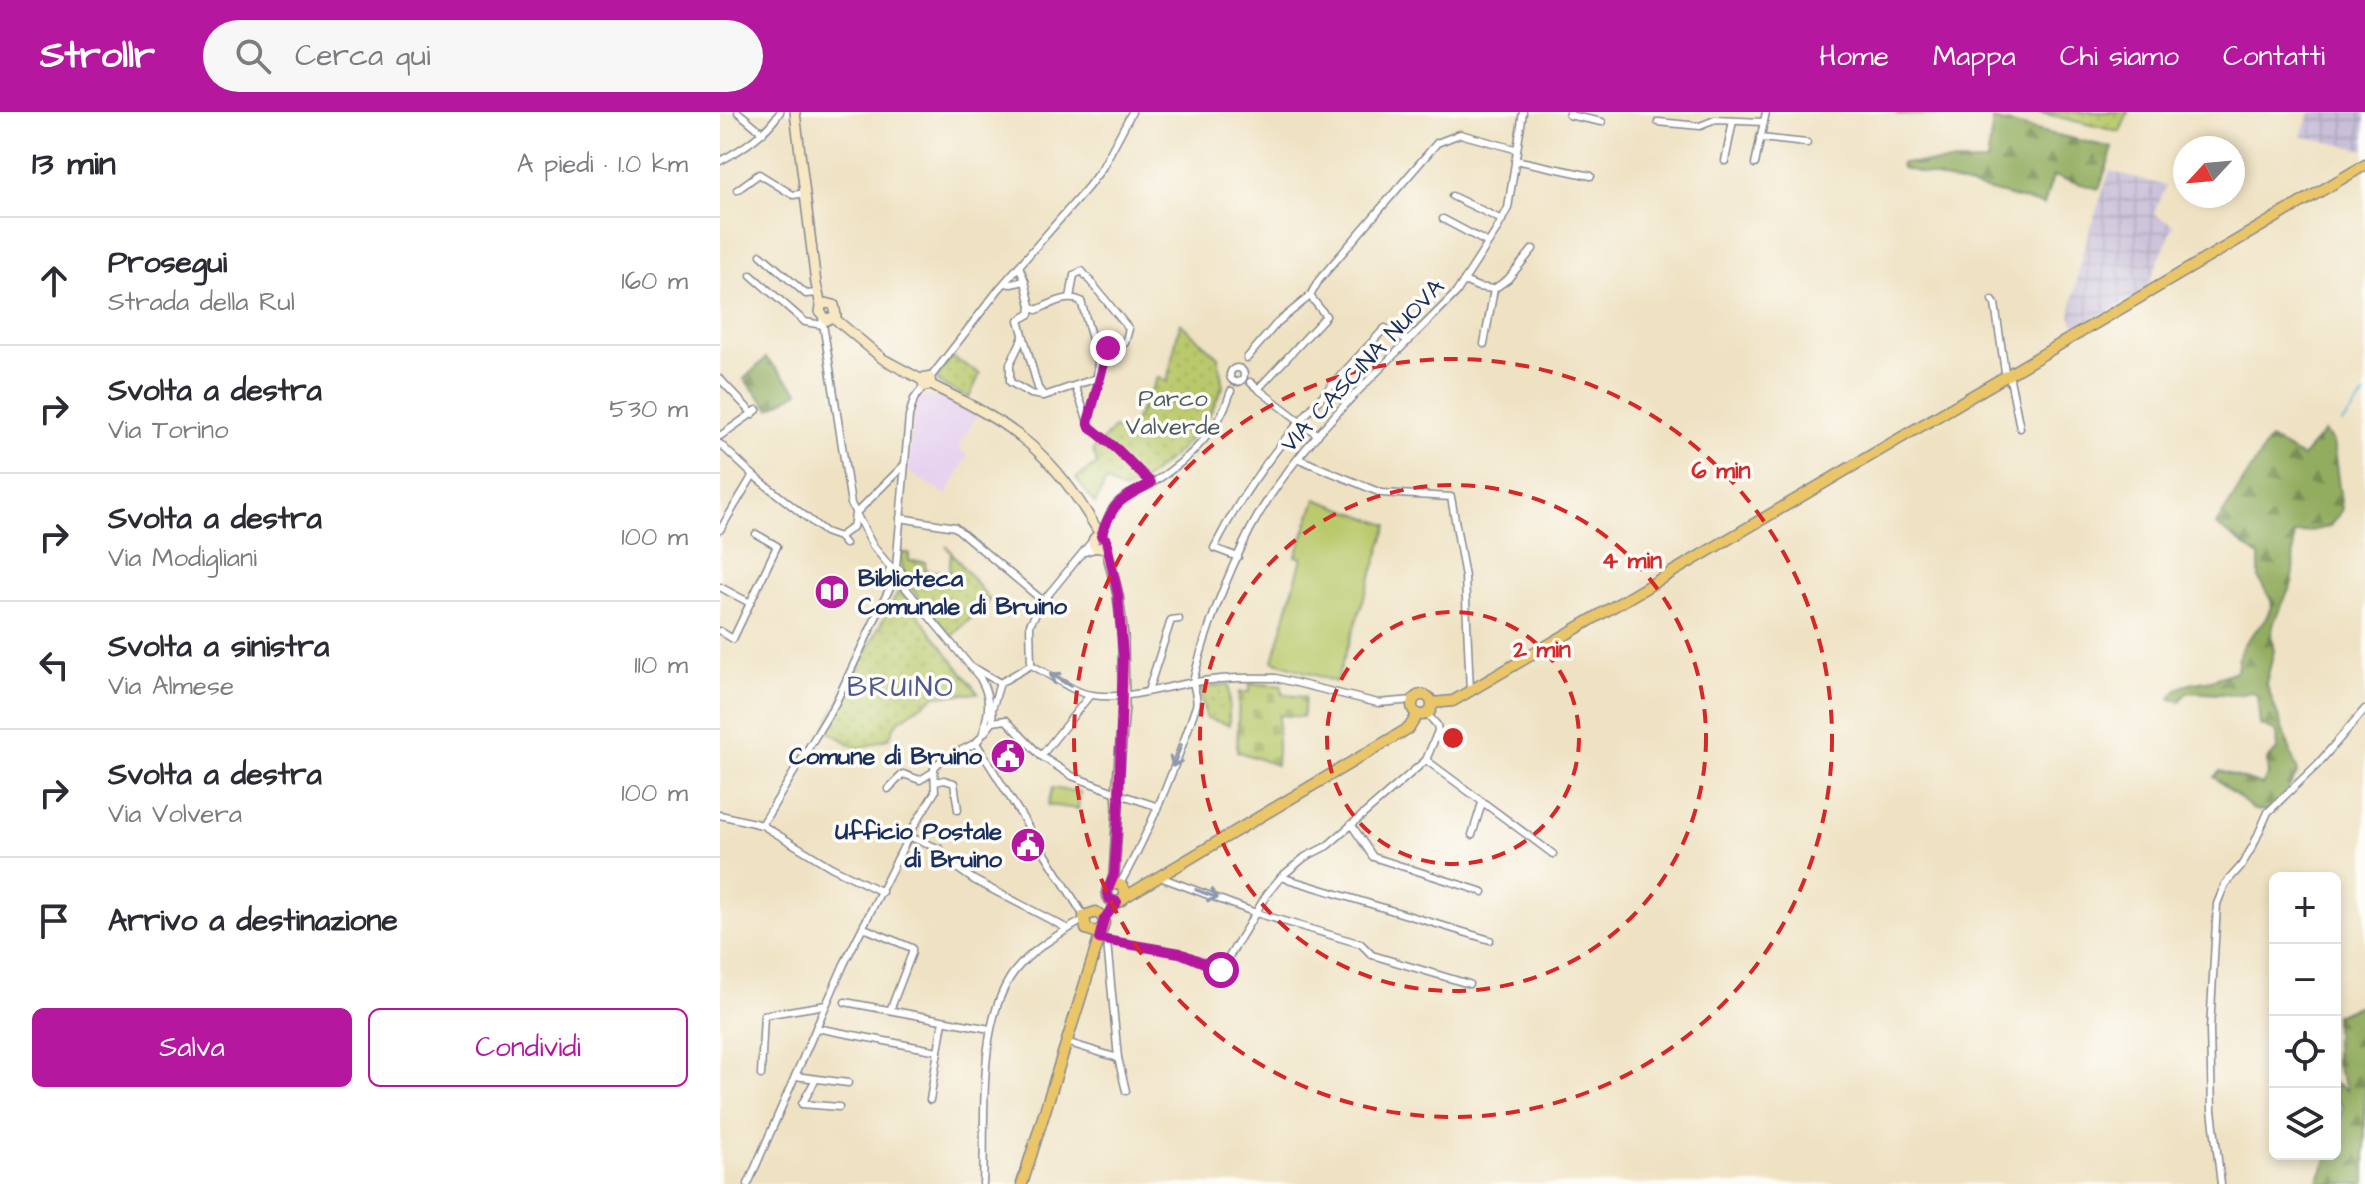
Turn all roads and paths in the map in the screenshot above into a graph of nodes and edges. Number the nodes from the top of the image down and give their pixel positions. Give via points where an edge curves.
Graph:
1 (738, 112) edge
2 (780, 112) edge
3 (795, 112) edge
4 (1132, 112) edge
5 (1523, 112) edge
6 (1570, 112) edge
7 (1766, 112) edge
8 (1733, 121) junction
9 (1602, 122) dead end
10 (1658, 122) dead end
11 (1764, 122) junction
12 (763, 133) junction
13 (1760, 138) junction
14 (1807, 143) dead end
15 (1515, 149) junction
16 (1515, 160) junction
17 (720, 161) edge
18 (1725, 161) dead end
19 (1755, 164) dead end
20 (2365, 165) edge
21 (1591, 176) dead end
22 (737, 190) dead end
23 (806, 193) junction
24 (1452, 196) dead end
25 (1443, 219) dead end
26 (1502, 220) junction
27 (1488, 243) junction
28 (1533, 249) dead end
29 (761, 255) dead end
30 (815, 260) junction
31 (1019, 266) junction
32 (751, 275) dead end
33 (1025, 281) junction
34 (1464, 281) junction
35 (1005, 283) junction
36 (1494, 289) junction
37 (818, 293) junction
38 (1310, 296) junction
39 (1070, 298) junction
40 (1103, 298) junction
41 (1992, 300) dead end
42 (1097, 303) dead end
43 (1033, 310) junction
44 (828, 316) junction
45 (1023, 337) junction
46 (1409, 341) junction
47 (1484, 344) dead end
48 (1108, 348) junction
49 (1097, 353) junction
50 (1241, 371) junction
51 (2007, 376) junction
52 (720, 379) edge
53 (1097, 381) junction
54 (1236, 381) junction
55 (927, 382) junction
56 (1250, 382) junction
57 (1075, 386) junction
58 (1258, 389) junction
59 (1044, 396) junction
60 (1298, 421) junction
61 (1088, 422) junction
62 (2020, 428) dead end
63 (1318, 435) junction
64 (720, 436) edge
65 (720, 444) edge
66 (1299, 459) junction
67 (904, 465) junction
68 (753, 475) junction
69 (1151, 483) junction
70 (855, 514) junction
71 (900, 518) junction
72 (1098, 523) junction
73 (720, 530) edge
74 (756, 534) dead end
75 (839, 537) junction
76 (1099, 542) junction
77 (845, 544) dead end
78 (1238, 557) junction
79 (894, 568) junction
80 (896, 581) junction
81 (720, 587) edge
82 (1043, 601) junction
83 (750, 603) junction
84 (1179, 619) dead end
85 (720, 631) edge
86 (1031, 665) junction
87 (970, 666) junction
88 (1197, 667) junction
89 (1209, 681) junction
90 (1193, 682) junction
91 (1000, 683) junction
92 (1148, 691) junction
93 (1470, 691) junction
94 (1090, 695) junction
95 (1125, 695) junction
96 (1414, 700) junction
97 (2365, 709) edge
98 (1426, 710) junction
99 (993, 722) junction
100 (982, 735) junction
101 (976, 743) junction
102 (1041, 756) junction
103 (1426, 760) junction
104 (933, 772) junction
105 (936, 782) junction
106 (888, 789) dead end
107 (1118, 791) junction
108 (1482, 803) junction
109 (1156, 806) junction
110 (958, 810) dead end
111 (720, 815) edge
112 (1351, 824) junction
113 (762, 825) junction
114 (1472, 835) dead end
115 (910, 837) junction
116 (1553, 854) dead end
117 (1158, 876) junction
118 (1281, 877) junction
119 (1117, 888) junction
120 (882, 892) junction
121 (1483, 892) dead end
122 (1256, 913) junction
123 (1086, 919) junction
124 (864, 928) junction
125 (1068, 929) junction
126 (1103, 932) junction
127 (1490, 940) dead end
128 (1087, 972) junction
129 (1469, 984) dead end
130 (845, 1002) dead end
131 (826, 1005) junction
132 (891, 1008) junction
133 (943, 1021) junction
134 (816, 1028) junction
135 (990, 1029) junction
136 (1066, 1042) junction
137 (938, 1051) junction
138 (1118, 1058) junction
139 (761, 1075) dead end
140 (795, 1076) junction
141 (816, 1079) junction
142 (848, 1083) dead end
143 (1126, 1091) dead end
144 (930, 1100) dead end
145 (839, 1107) dead end
146 (748, 1184) edge
147 (983, 1184) edge
148 (1022, 1184) edge
149 (2221, 1184) edge

1 - 12 street
2 - 12 street
3 - 23 main road
4 - 31 street via 1095,178
5 - 15 street, VIA CASCINA NUOVA
6 - 9 street
7 - 11 street
8 - 10 street via 1700,126
8 - 11 street
8 - 18 street
11 - 13 street
12 - 17 street
13 - 14 street
13 - 19 street
15 - 16 street, VIA CASCINA NUOVA
15 - 38 street via 1460,134 1443,138
16 - 21 street
16 - 26 street, VIA CASCINA NUOVA
20 - 51 main road
22 - 23 street via 759,174 793,195
23 - 30 main road
24 - 26 street
25 - 27 street
26 - 27 street, VIA CASCINA NUOVA
27 - 34 street, VIA CASCINA NUOVA
28 - 36 street
29 - 37 street via 806,294
30 - 37 main road
30 - 44 main road
31 - 33 street
31 - 35 street
32 - 44 street via 805,322
33 - 35 street
33 - 43 street
34 - 36 street
34 - 46 street, VIA CASCINA NUOVA
35 - 55 street
36 - 47 street
37 - 44 main road
38 - 50 street via 1277,323
38 - 58 street via 1326,316
39 - 40 street via 1074,275 1082,271
39 - 43 street
39 - 49 street via 1081,301
40 - 42 street
40 - 48 street via 1129,329 1125,343
41 - 51 street
43 - 45 street via 1019,320
44 - 55 main road via 883,359
44 - 70 street via 846,487
45 - 59 street
45 - 59 street via 1010,364 1010,382
46 - 60 street via 1385,328
46 - 63 street, VIA CASCINA NUOVA
48 - 49 street
48 - 53 street
49 - 53 street
50 - 54 street
50 - 54 street via 1231,370
50 - 56 street
51 - 62 street
51 - 93 main road
52 - 64 street via 755,412
53 - 57 street
53 - 61 street
54 - 56 street
54 - 69 street via 1218,423 1203,442
55 - 67 street via 911,407
55 - 72 main road via 984,411 1034,446
56 - 58 street
57 - 59 street
57 - 61 street
58 - 60 street
60 - 63 street
60 - 78 street via 1246,489 1214,548
61 - 69 street
63 - 66 street, VIA CASCINA NUOVA
65 - 68 street
66 - 78 street, VIA CASCINA NUOVA via 1264,505
66 - 93 street via 1389,495 1451,497 1465,577
67 - 70 street
67 - 71 street
68 - 73 street
68 - 75 street via 825,532
69 - 72 street via 1120,499
70 - 75 street via 853,527
70 - 79 street via 873,546
71 - 79 street
71 - 82 street via 955,527
72 - 76 main road
74 - 83 street via 777,546
75 - 77 street
76 - 82 street via 1081,554
76 - 95 main road via 1118,595
78 - 88 street, VIA CASCINA NUOVA
79 - 80 street via 902,575
80 - 87 street
80 - 113 street via 835,704
81 - 83 street
82 - 86 street via 1029,628
83 - 85 street via 733,639
84 - 92 street via 1171,620
86 - 91 street
94 -> 86 street
87 - 91 street
87 - 100 street via 988,693
88 - 89 street
88 - 90 street, VIA CASCINA NUOVA
89 - 90 street
89 - 96 street via 1276,678 1378,703
90 - 92 street
90 -> 109 street, VIA CASCINA NUOVA via 1198,701
91 - 99 street
92 - 95 street
93 - 98 main road
94 - 95 street
94 - 102 street
95 - 107 main road
96 - 98 main road via 1413,708
96 - 98 main road via 1426,696
97 - 149 street via 2268,812 2217,904 2210,1030
98 - 103 street via 1438,731
98 - 117 main road via 1409,728
99 - 100 street
99 - 102 street via 1006,720
100 - 101 street
101 - 104 street via 942,759
101 - 123 street
102 - 107 street via 1072,776
103 - 108 street
103 - 112 street
104 - 105 street
104 - 106 street via 920,780 903,774
105 - 110 street via 954,783
105 - 115 street
107 - 109 street
107 - 119 main road
108 - 114 street
108 - 116 street
109 - 119 street, VIA CASCINA NUOVA
111 - 113 street
112 - 118 street
112 - 121 street via 1373,857
113 - 120 street
115 - 120 street
115 - 125 street via 931,844 964,873
117 - 119 main road via 1138,888
117 -> 122 street
118 - 122 street
118 - 127 street
119 - 123 main road
119 - 126 main road
120 - 124 street
122 - 126 street via 1221,970
122 - 129 street
123 - 125 street
123 - 126 main road via 1095,932
123 - 126 main road via 1100,913
123 - 128 main road
124 - 131 street
124 - 132 street via 912,948
125 - 135 street via 1015,971
126 - 128 main road
126 - 138 street
128 - 136 main road
130 - 132 street
131 - 134 street
131 - 139 street via 764,1015
132 - 133 street
133 - 135 street
133 - 137 street
134 - 137 street
134 - 140 street
135 - 147 street
136 - 138 street
136 - 148 main road
137 - 144 street
138 - 143 street
140 - 141 street
140 - 146 street
141 - 142 street
141 - 145 street via 802,1104

